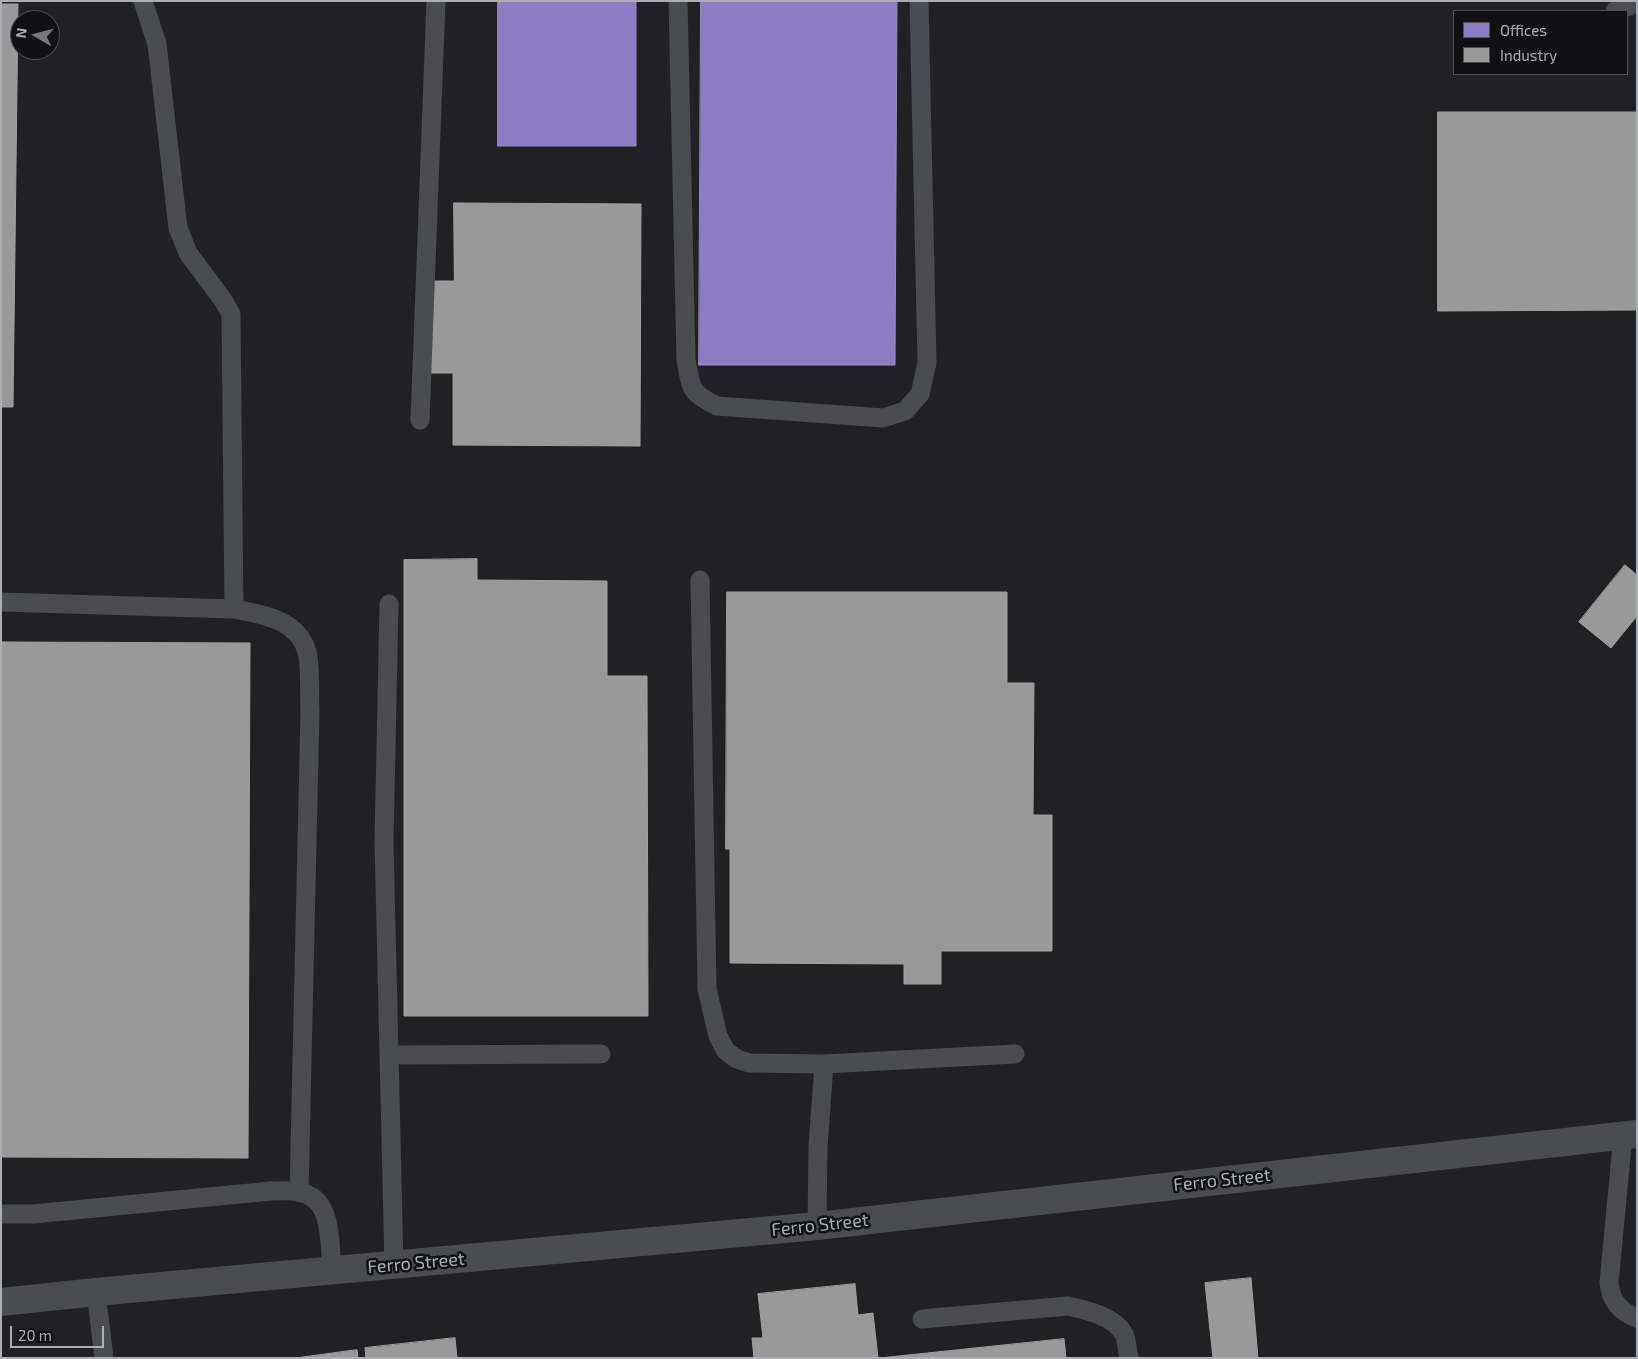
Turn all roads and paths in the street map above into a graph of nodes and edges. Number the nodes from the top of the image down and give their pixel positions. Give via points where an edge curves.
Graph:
1 (143, 1) edge
2 (436, 1) edge
3 (678, 1) edge
4 (918, 1) edge
5 (1637, 3) edge
6 (1618, 10) edge
7 (420, 420) dead end
8 (700, 580) dead end
9 (1, 602) edge
10 (389, 604) dead end
11 (234, 609) junction
12 (601, 1054) dead end
13 (1015, 1054) dead end
14 (389, 1055) junction
15 (824, 1064) junction
16 (1630, 1135) edge
17 (299, 1192) junction
18 (1, 1214) edge
19 (817, 1226) junction
20 (394, 1265) junction
21 (332, 1270) junction
22 (96, 1292) junction
23 (1, 1302) edge
24 (1637, 1318) edge
25 (922, 1319) dead end
26 (104, 1358) edge
27 (1128, 1358) edge

1 - 11 lane via 157,44 178,228 188,253 231,314
2 - 7 lane
3 - 4 lane via 686,360 691,386 698,396 717,406 882,418 904,411 920,394 927,363
5 - 6 lane
8 - 15 lane via 706,979 710,1007 718,1036 726,1051 737,1059 749,1063
9 - 11 lane
10 - 14 lane via 384,842
11 - 17 lane via 264,614 284,623 300,636 307,653 310,711
12 - 14 lane
13 - 15 lane
14 - 20 lane
15 - 19 lane
16 - 19 street, Ferro Street
16 - 24 lane via 1609,1284 1619,1308
17 - 18 lane via 271,1191 33,1214
17 - 21 lane via 318,1201 326,1214
19 - 20 street, Ferro Street
20 - 21 street, Ferro Street
21 - 22 street, Ferro Street
22 - 23 street, Ferro Street
22 - 26 lane
25 - 27 lane via 1068,1306 1108,1318 1124,1334

